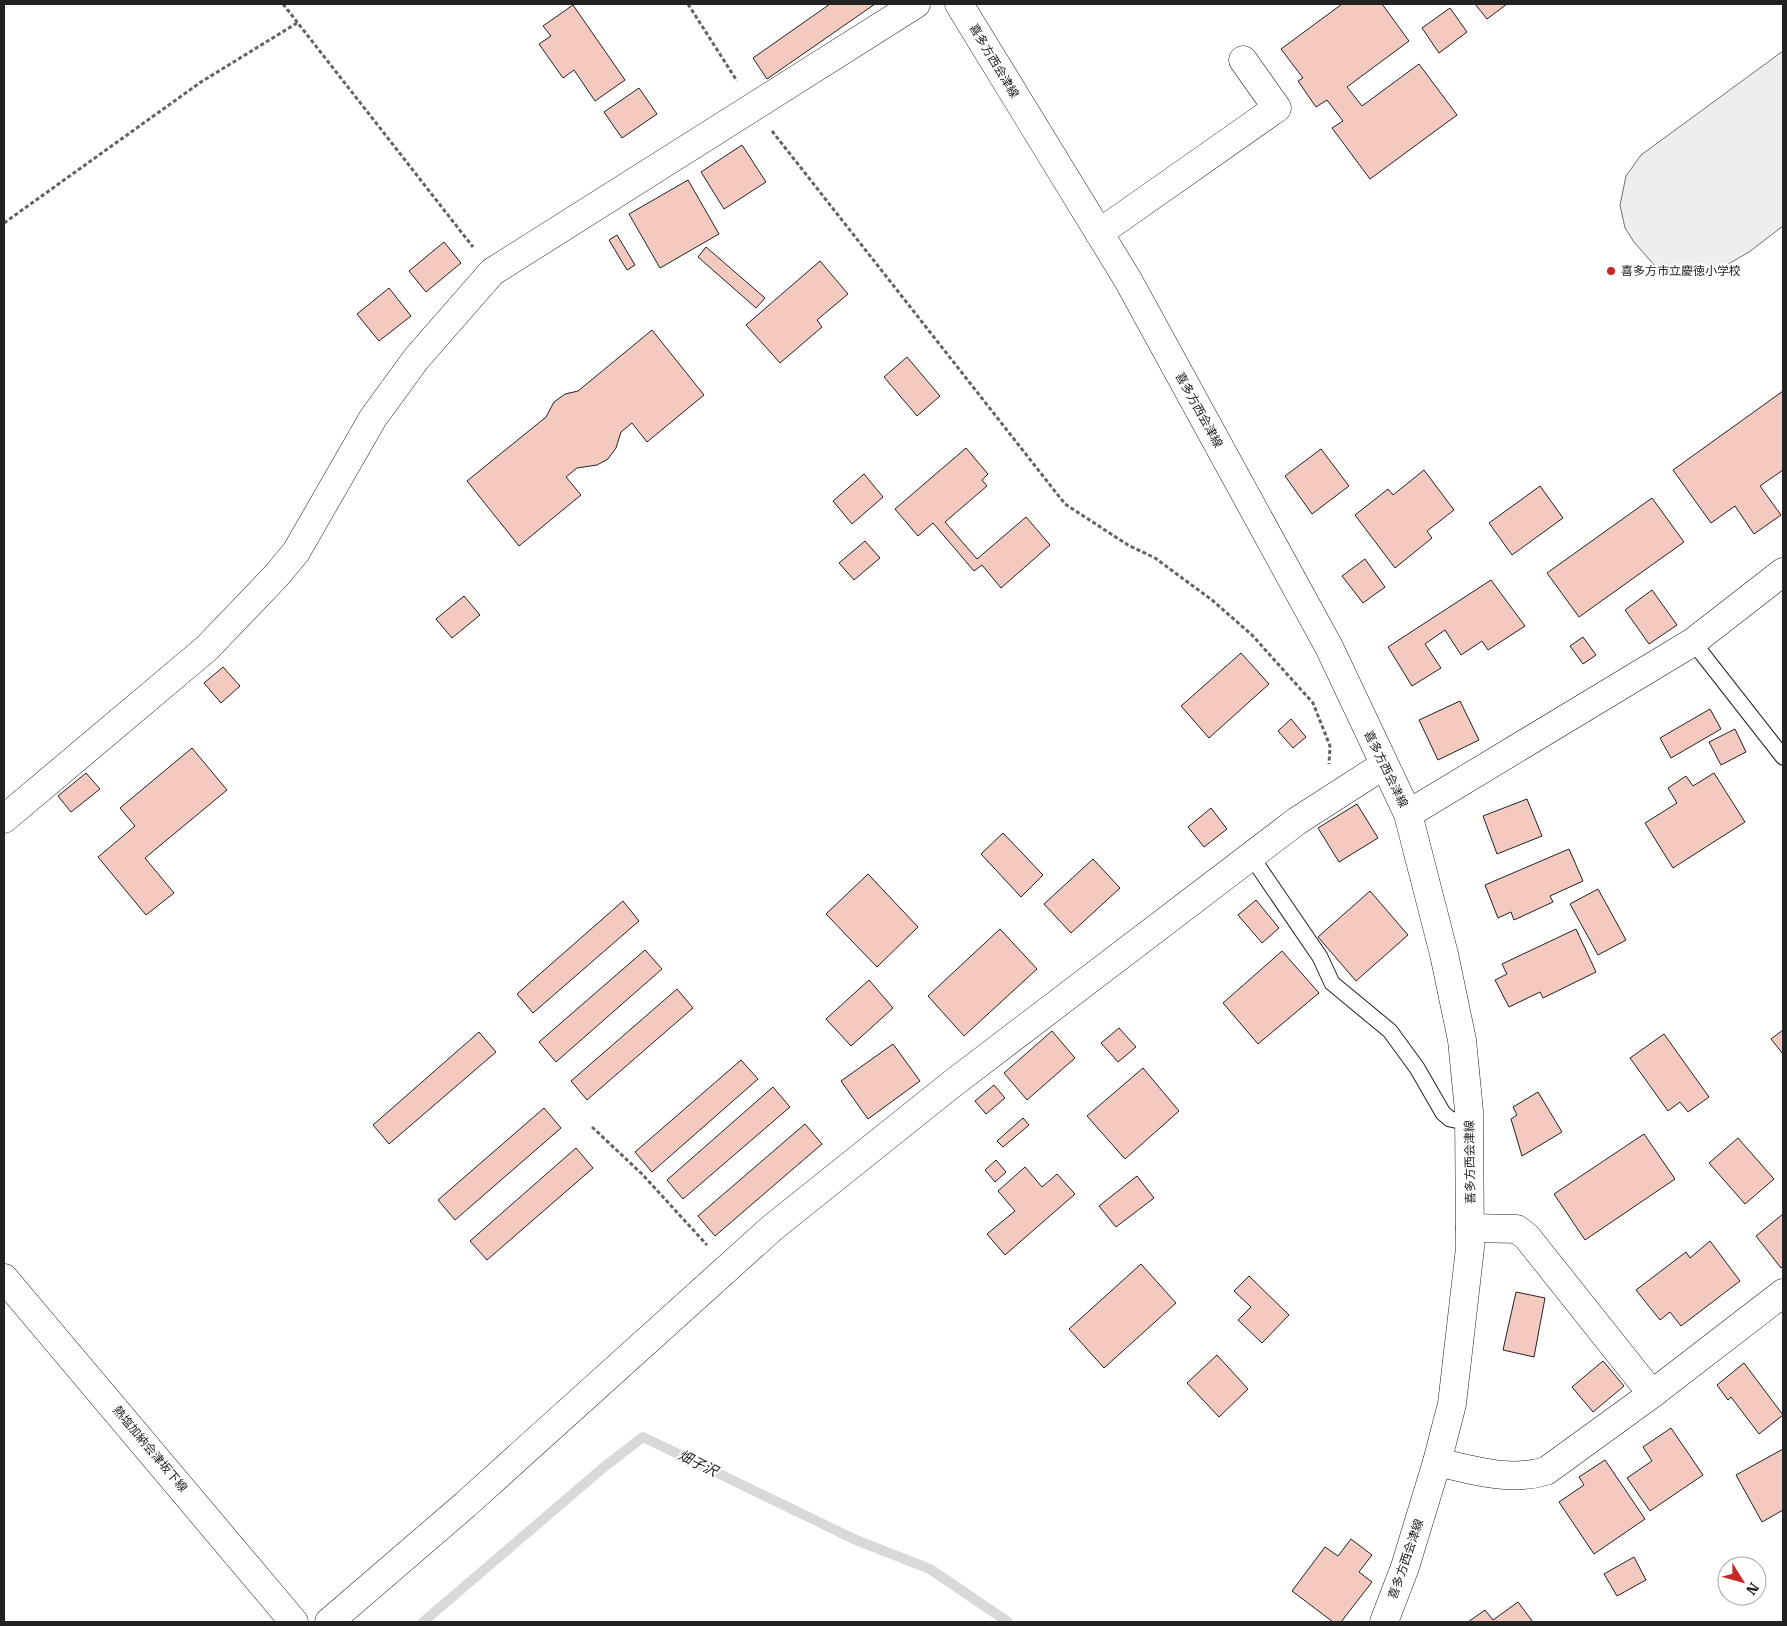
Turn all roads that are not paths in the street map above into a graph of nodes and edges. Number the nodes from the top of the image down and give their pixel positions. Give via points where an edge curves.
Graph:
1 (916, 4) edge
2 (959, 4) edge
3 (1243, 60) dead end
4 (1099, 233) junction
5 (1783, 572) edge
6 (1693, 642) junction
7 (1783, 757) edge
8 (1384, 765) junction
9 (1408, 814) junction
10 (4, 818) edge
11 (1251, 856) junction
12 (1469, 1123) junction
13 (1470, 1228) junction
14 (4, 1278) edge
15 (1783, 1293) edge
16 (1652, 1394) junction
17 (1437, 1462) junction
18 (294, 1622) edge
19 (329, 1622) edge
20 (1384, 1622) edge

1 - 10 street via 492,272 416,359 373,418 296,552 276,576 206,648
2 - 4 street, 喜多方西会津線
3 - 4 street via 1277,108
4 - 8 street, 喜多方西会津線 via 1330,647
5 - 6 street
6 - 7 lane
6 - 9 street
8 - 9 street, 喜多方西会津線
8 - 11 street via 1297,820
9 - 12 street, 喜多方西会津線 via 1462,1040
11 - 12 lane via 1320,957 1332,984 1390,1031 1417,1068 1443,1114
11 - 19 street via 952,1084 772,1228
12 - 13 street, 喜多方西会津線
13 - 16 street via 1518,1229 1527,1237
13 - 17 street, 喜多方西会津線 via 1467,1285 1452,1404
14 - 18 street, 熱塩加納会津坂下線
15 - 16 street
16 - 17 street via 1546,1471 1531,1476 1499,1475
17 - 20 street, 喜多方西会津線 via 1405,1567

